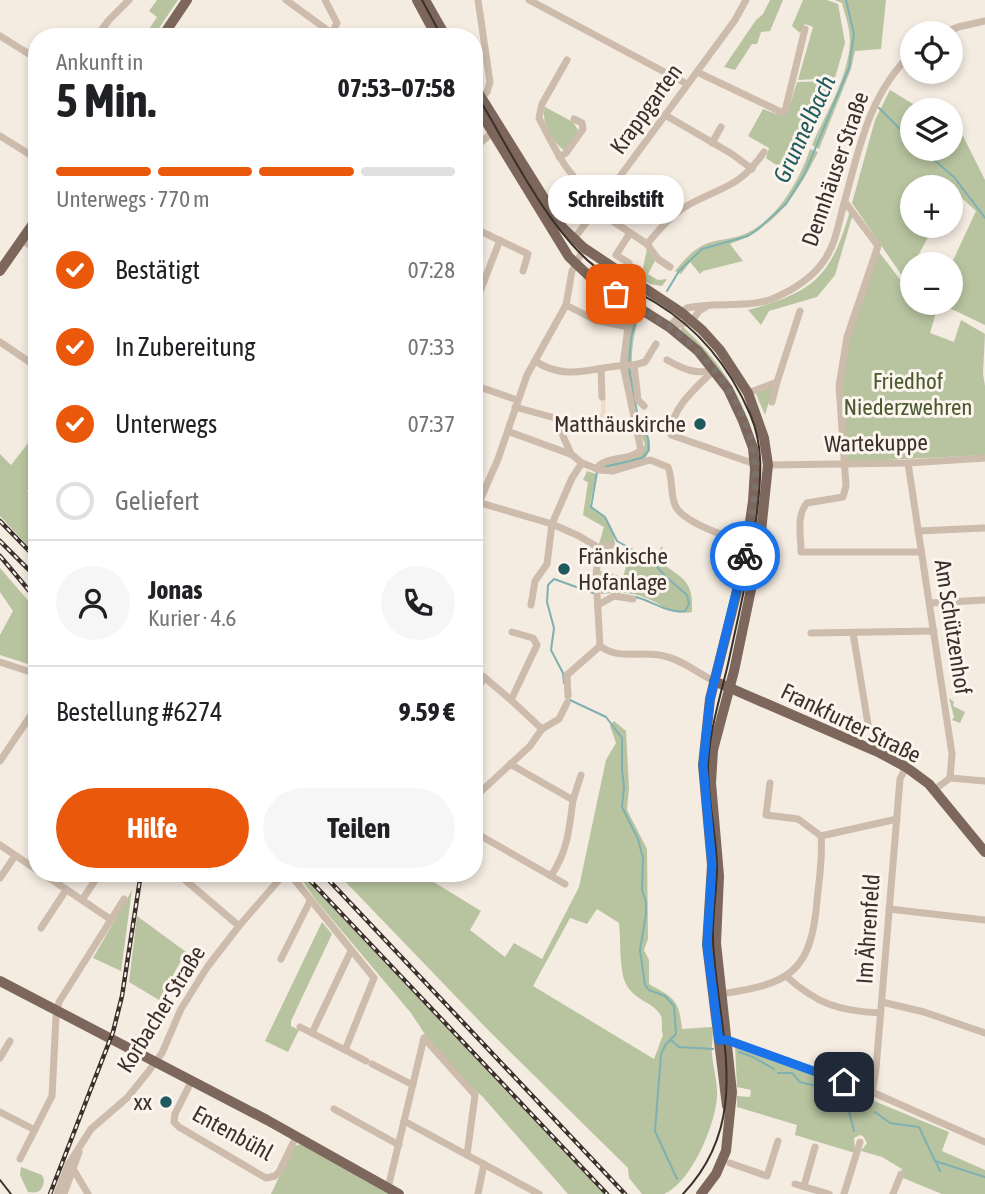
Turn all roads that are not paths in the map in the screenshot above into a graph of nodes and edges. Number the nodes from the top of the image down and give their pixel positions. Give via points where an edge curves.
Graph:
1 (129, 0) edge
2 (187, 0) edge
3 (286, 0) edge
4 (417, 0) edge
5 (425, 0) edge
6 (478, 0) edge
7 (530, 0) edge
8 (746, 0) edge
9 (325, 1) edge
10 (985, 21) edge
11 (963, 26) edge
12 (102, 28) edge
13 (168, 28) edge
14 (324, 28) edge
15 (336, 28) edge
16 (432, 28) edge
17 (441, 28) edge
18 (482, 28) edge
19 (805, 29) dead end
20 (483, 35) edge
21 (0, 36) edge
22 (28, 53) edge
23 (567, 60) dead end
24 (900, 64) edge
25 (697, 72) junction
26 (687, 84) junction
27 (483, 96) edge
28 (483, 108) edge
29 (665, 115) junction
30 (574, 119) dead end
31 (721, 127) dead end
32 (496, 129) junction
33 (0, 136) edge
34 (483, 140) edge
35 (712, 143) junction
36 (764, 152) dead end
37 (28, 153) edge
38 (559, 157) junction
39 (752, 169) junction
40 (602, 202) junction
41 (845, 202) junction
42 (596, 210) junction
43 (28, 231) edge
44 (483, 232) edge
45 (630, 233) junction
46 (574, 239) junction
47 (22, 240) junction
48 (500, 240) junction
49 (28, 244) edge
50 (647, 244) junction
51 (584, 248) junction
52 (575, 262) junction
53 (629, 263) dead end
54 (670, 267) dead end
55 (0, 271) edge
56 (523, 271) dead end
57 (483, 284) edge
58 (566, 305) junction
59 (707, 306) junction
60 (800, 311) dead end
61 (682, 313) junction
62 (632, 314) dead end
63 (692, 321) junction
64 (628, 327) junction
65 (670, 327) junction
66 (0, 342) edge
67 (656, 344) dead end
68 (667, 360) dead end
69 (28, 361) edge
70 (535, 361) junction
71 (629, 365) junction
72 (601, 369) junction
73 (714, 370) junction
74 (777, 382) junction
75 (483, 389) edge
76 (748, 393) junction
77 (602, 397) dead end
78 (772, 402) dead end
79 (516, 404) junction
80 (645, 406) dead end
81 (510, 432) dead end
82 (571, 454) junction
83 (985, 458) edge
84 (582, 463) junction
85 (908, 463) junction
86 (755, 464) junction
87 (844, 464) junction
88 (768, 465) junction
89 (598, 469) junction
90 (483, 489) edge
91 (483, 503) edge
92 (552, 524) junction
93 (985, 528) edge
94 (918, 531) junction
95 (747, 543) junction
96 (612, 545) dead end
97 (599, 548) junction
98 (921, 552) junction
99 (633, 599) dead end
100 (985, 600) edge
101 (597, 602) junction
102 (930, 603) junction
103 (531, 605) dead end
104 (934, 631) junction
105 (512, 632) dead end
106 (811, 633) dead end
107 (853, 633) junction
108 (600, 646) junction
109 (0, 662) edge
110 (28, 671) edge
111 (734, 671) junction
112 (484, 677) edge
113 (714, 681) junction
114 (729, 687) junction
115 (751, 696) junction
116 (511, 700) junction
117 (28, 720) edge
118 (868, 724) dead end
119 (542, 729) junction
120 (0, 761) edge
121 (510, 764) junction
122 (906, 767) junction
123 (581, 775) dead end
124 (950, 778) junction
125 (985, 781) edge
126 (770, 783) dead end
127 (483, 790) edge
128 (934, 790) junction
129 (573, 800) junction
130 (897, 819) junction
131 (821, 836) junction
132 (483, 837) edge
133 (0, 845) edge
134 (985, 852) edge
135 (15, 856) junction
136 (28, 864) edge
137 (551, 876) junction
138 (0, 878) edge
139 (54, 882) edge
140 (94, 882) edge
141 (188, 882) edge
142 (279, 882) edge
143 (294, 882) edge
144 (565, 884) dead end
145 (66, 890) junction
146 (124, 899) dead end
147 (82, 900) junction
148 (310, 901) junction
149 (889, 909) junction
150 (110, 919) junction
151 (985, 920) edge
152 (239, 926) junction
153 (41, 928) dead end
154 (351, 951) junction
155 (281, 959) dead end
156 (786, 976) junction
157 (0, 981) edge
158 (721, 994) junction
159 (882, 1002) junction
160 (57, 1010) junction
161 (880, 1013) junction
162 (300, 1027) dead end
163 (312, 1033) junction
164 (985, 1033) edge
165 (723, 1040) junction
166 (10, 1041) dead end
167 (345, 1050) junction
168 (0, 1058) edge
169 (156, 1062) junction
170 (191, 1082) junction
171 (413, 1085) junction
172 (872, 1094) junction
173 (334, 1109) dead end
174 (0, 1112) edge
175 (404, 1121) junction
176 (35, 1130) junction
177 (296, 1137) junction
178 (778, 1141) dead end
179 (860, 1142) dead end
180 (985, 1142) edge
181 (399, 1145) junction
182 (815, 1147) dead end
183 (467, 1155) junction
184 (20, 1159) dead end
185 (730, 1163) dead end
186 (484, 1164) junction
187 (70, 1166) junction
188 (901, 1174) dead end
189 (795, 1184) dead end
190 (804, 1186) junction
191 (388, 1188) junction
192 (58, 1194) edge
193 (64, 1194) edge
194 (88, 1194) edge
195 (399, 1194) edge
196 (478, 1194) edge
197 (539, 1194) edge
198 (701, 1194) edge
199 (829, 1194) edge
200 (844, 1194) edge
201 (893, 1194) edge

1 - 12 street
2 - 13 main road
3 - 14 street
4 - 16 main road
5 - 17 main road
6 - 18 street
7 - 26 street
8 - 25 street, Krappgarten
9 - 15 street
10 - 11 street
19 - 25 street via 785,111
20 - 27 street via 490,84
21 - 22 street
23 - 38 street via 538,118
24 - 41 street, Dennhäuser Straße via 880,92 868,120
25 - 26 street, Krappgarten
26 - 29 street, Krappgarten
28 - 32 main road
29 - 35 street
29 - 40 street, Krappgarten
30 - 38 street via 583,129
31 - 35 street
32 - 34 street
32 - 46 main road
32 - 52 main road via 559,243
33 - 37 street
35 - 39 street
36 - 39 street
38 - 40 street via 578,183
39 - 50 street via 728,188 670,218
40 - 42 street, Krappgarten
41 - 59 street, Dennhäuser Straße via 831,249 807,279 763,302
41 - 87 street via 878,246 847,337 839,386
42 - 45 street
42 - 46 street, Krappgarten
43 - 47 main road
44 - 48 street
45 - 50 street
45 - 53 street via 616,256
46 - 51 main road
47 - 49 street
47 - 55 main road
48 - 56 street via 528,254
48 - 57 street
50 - 54 street
51 - 52 street
51 - 61 main road
52 - 58 street
52 - 65 main road via 602,285
58 - 64 street via 595,320
58 - 70 street
59 - 61 street, Dennhäuser Straße
59 - 63 street
60 - 74 street
61 - 63 main road
61 - 65 street
62 - 64 street
63 - 65 street
63 - 76 main road via 720,350
64 - 71 street
65 - 73 main road
66 - 69 street
67 - 71 street via 645,362
68 - 73 street via 684,369
70 - 72 street via 564,374
70 - 79 street
71 - 72 street
71 - 80 street via 637,398
71 - 89 street via 641,450 600,463
72 - 77 street
73 - 86 main road via 738,408
73 - 86 street via 682,403 671,435
74 - 76 street
74 - 78 street
75 - 79 street
76 - 88 main road via 761,426
79 - 82 street via 555,418
79 - 90 street
81 - 82 street
82 - 84 street
83 - 85 street, Wartekuppe
84 - 89 street
84 - 92 street
85 - 87 street, Wartekuppe
85 - 94 street, Am Schützenhof
86 - 88 main road
86 - 95 main road
87 - 88 street, Wartekuppe
87 - 98 street via 843,496 803,507 801,552
88 - 111 main road via 759,551
89 - 95 street via 613,471 650,460 668,467 675,507 685,517
91 - 92 street
92 - 97 street
92 - 103 street via 547,564 535,581
93 - 94 street
94 - 98 street, Am Schützenhof
95 - 113 main road
96 - 97 street
97 - 101 street
98 - 102 street, Am Schützenhof
99 - 101 street via 614,596
100 - 102 street
101 - 108 street
102 - 104 street, Am Schützenhof
104 - 107 street
104 - 124 street, Am Schützenhof via 950,733
105 - 116 street via 533,638 537,645
106 - 107 street
107 - 118 street
108 - 113 street via 614,655 666,656
108 - 119 street via 567,675 567,699 559,719
109 - 110 street
111 - 114 main road
111 - 115 main road, Frankfurter Straße
112 - 116 street
113 - 114 main road, Frankfurter Straße
113 - 165 main road via 703,765 712,865 707,945
114 - 115 main road, Frankfurter Straße
114 - 158 main road via 711,768 719,851 716,943
115 - 122 main road, Frankfurter Straße
116 - 119 street
117 - 120 street
119 - 121 street
121 - 127 street
121 - 129 street
122 - 128 main road, Frankfurter Straße
122 - 130 street, Im Ährenfeld via 900,779
123 - 129 street
124 - 125 street
124 - 128 street
126 - 131 street via 766,815 798,820
128 - 134 main road, Frankfurter Straße
129 - 137 street via 567,845
130 - 131 street
130 - 149 street, Im Ährenfeld
131 - 156 street via 810,948
132 - 137 street
133 - 135 street
135 - 136 street
135 - 138 street
137 - 144 street
139 - 145 street
140 - 147 street
141 - 152 street
142 - 152 street, Korbacher Straße
143 - 148 street
145 - 147 street
145 - 153 street
146 - 150 street
147 - 150 street
148 - 154 street
148 - 155 street
149 - 151 street
149 - 159 street, Im Ährenfeld
150 - 160 street
152 - 169 street, Korbacher Straße via 191,992
154 - 163 street
154 - 167 street via 374,978
156 - 158 street via 771,985
156 - 161 street via 830,1006
157 - 160 main road
158 - 165 main road
159 - 161 street, Im Ährenfeld
159 - 164 street
160 - 169 main road
160 - 176 street via 52,1097
161 - 172 street, Im Ährenfeld
162 - 163 street
163 - 167 street
165 - 172 street
165 - 198 main road via 732,1092 726,1151
166 - 168 street
167 - 171 street
169 - 170 main road
169 - 187 street, Korbacher Straße via 127,1098 100,1119
170 - 177 main road
170 - 177 street, Entenbühl via 174,1122 266,1178 275,1176
171 - 175 street
171 - 183 street via 424,1038 475,1095
172 - 180 street
173 - 181 street
174 - 176 street
175 - 181 street
175 - 183 street
176 - 184 street
177 - 191 main road
178 - 185 street via 767,1176
179 - 200 street
181 - 191 street
182 - 190 street
183 - 186 street
186 - 196 street
186 - 197 street
187 - 192 street, Korbacher Straße
187 - 193 street, Korbacher Straße
187 - 194 street
188 - 201 street
189 - 190 street
190 - 199 street
191 - 195 main road

